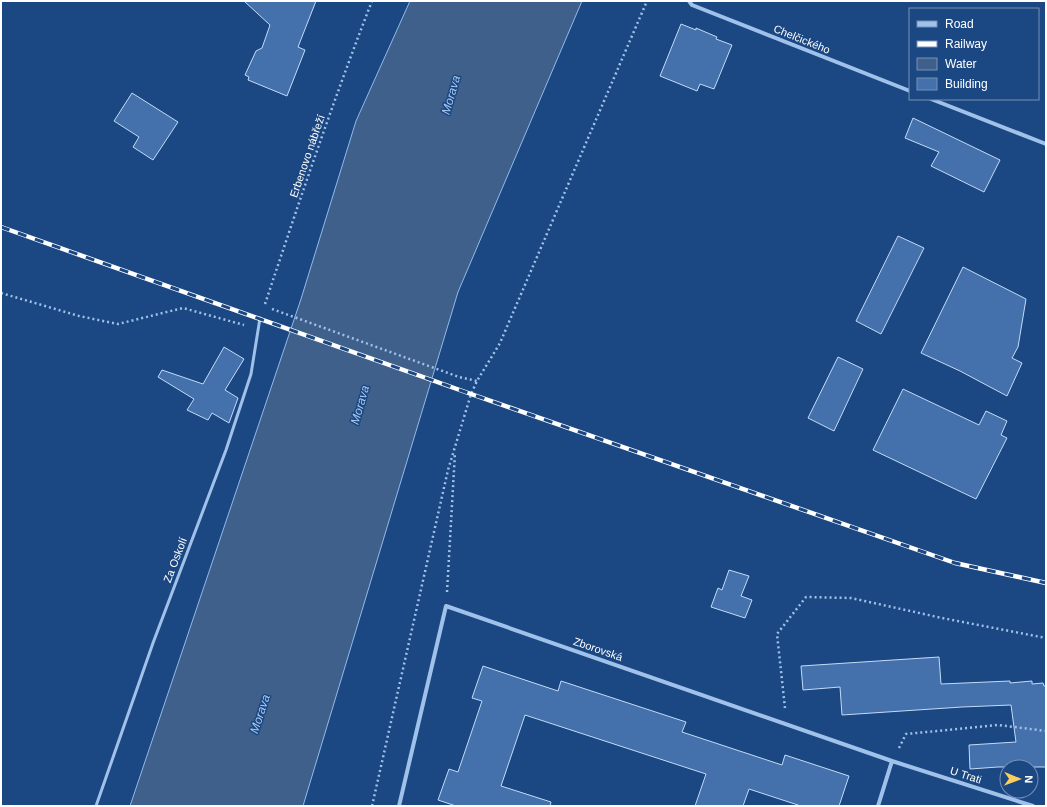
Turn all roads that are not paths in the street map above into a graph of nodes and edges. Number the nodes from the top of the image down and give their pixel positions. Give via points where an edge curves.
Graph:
1 (689, 1) edge
2 (909, 91) edge
3 (934, 100) edge
4 (1046, 144) edge
5 (260, 318) road end
6 (892, 761) junction
7 (96, 806) edge
8 (399, 806) edge
9 (878, 806) edge
10 (1033, 806) edge

1 - 2 street, Chelčického via 692,5
3 - 4 street
5 - 7 lane, Za Oskolí via 251,374 226,450 153,643
6 - 8 street, Zborovská via 446,606
6 - 9 street
6 - 10 street, U Trati

